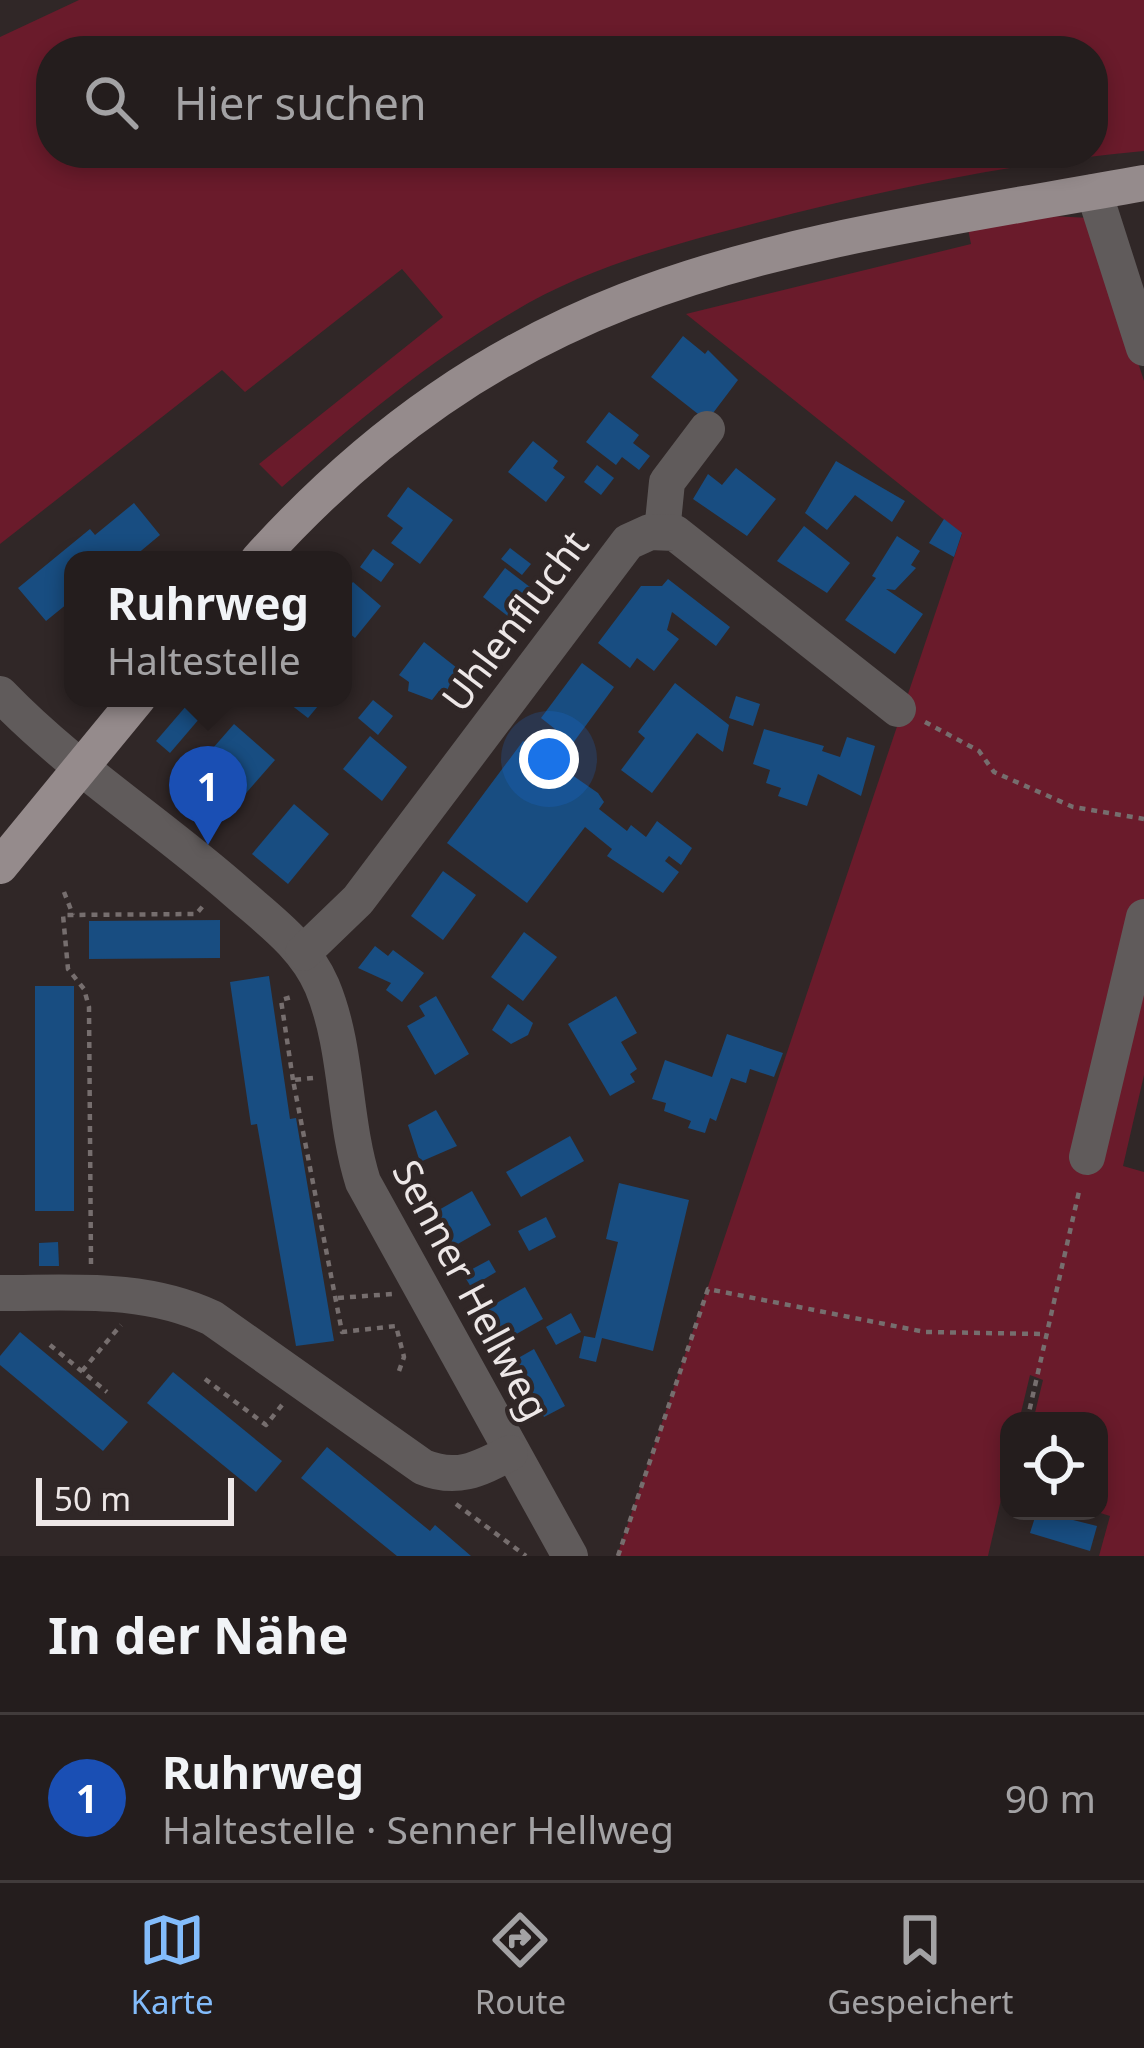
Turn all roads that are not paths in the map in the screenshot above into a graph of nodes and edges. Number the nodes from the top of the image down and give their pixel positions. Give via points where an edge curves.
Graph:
1 (1144, 183) edge
2 (1094, 192) junction
3 (1144, 348) edge
4 (707, 428) dead end
5 (662, 532) junction
6 (267, 551) edge
7 (0, 694) edge
8 (131, 707) edge
9 (898, 709) road end
10 (81, 767) junction
11 (0, 866) edge
12 (1144, 917) edge
13 (303, 952) junction
14 (1088, 1157) road end
15 (0, 1293) edge
16 (510, 1453) junction
17 (569, 1556) edge

1 - 2 main road
2 - 3 street
2 - 6 main road via 814,242 594,310 511,351 420,411
4 - 5 street via 667,482
5 - 9 street via 675,533
5 - 13 street, Uhlenflucht via 628,542 358,899
7 - 10 street, Senner Hellweg
8 - 10 main road
10 - 11 main road
10 - 13 street, Senner Hellweg
12 - 14 street
13 - 16 street, Senner Hellweg via 323,988 363,1182
15 - 16 street via 131,1293 181,1304 423,1467 469,1473
16 - 17 street, Senner Hellweg

